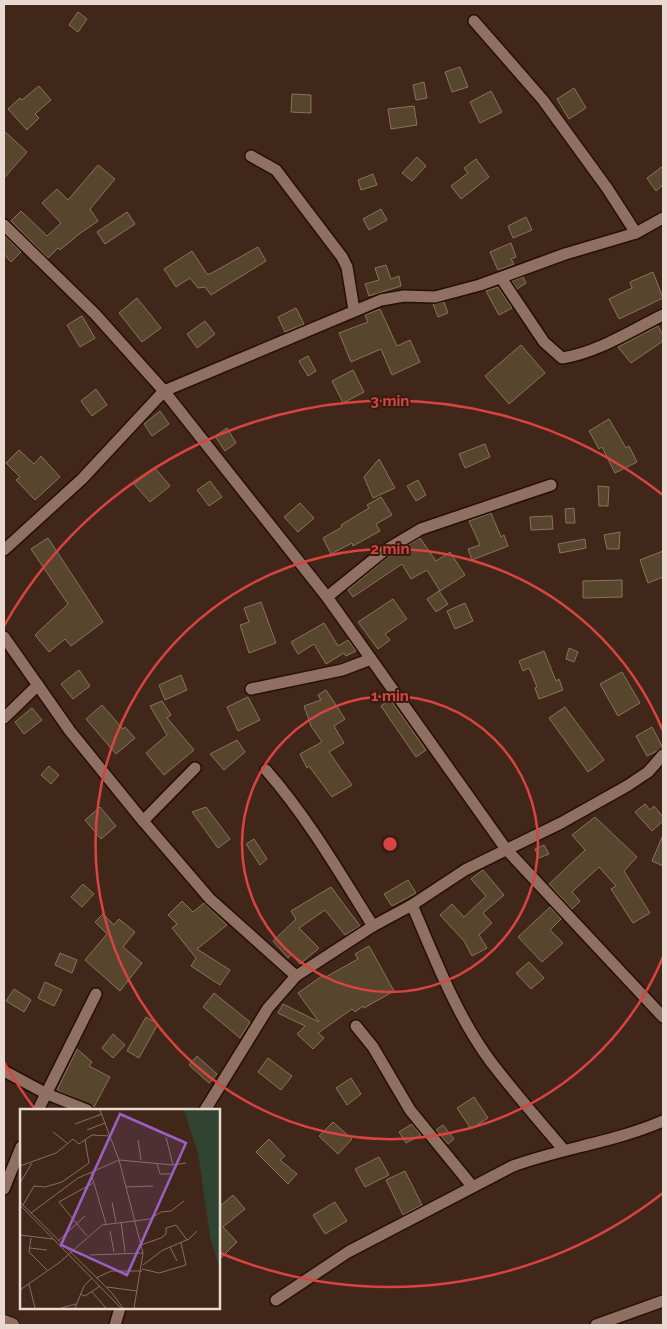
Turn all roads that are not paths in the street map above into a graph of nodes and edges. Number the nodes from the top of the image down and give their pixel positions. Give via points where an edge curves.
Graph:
1 (474, 21) dead end
2 (251, 156) dead end
3 (663, 218) edge
4 (4, 225) edge
5 (636, 233) junction
6 (501, 278) junction
7 (354, 310) junction
8 (663, 315) edge
9 (164, 391) junction
10 (551, 485) dead end
11 (4, 550) edge
12 (327, 596) junction
13 (4, 636) edge
14 (371, 659) junction
15 (38, 685) junction
16 (251, 689) dead end
17 (4, 718) edge
18 (663, 755) edge
19 (195, 768) dead end
20 (266, 770) dead end
21 (143, 822) junction
22 (506, 849) junction
23 (412, 905) junction
24 (373, 926) junction
25 (296, 976) junction
26 (96, 994) dead end
27 (663, 1017) edge
28 (356, 1026) dead end
29 (4, 1071) edge
30 (47, 1094) junction
31 (39, 1109) edge
32 (84, 1109) edge
33 (206, 1109) edge
34 (663, 1121) edge
35 (20, 1149) edge
36 (564, 1150) junction
37 (472, 1186) junction
38 (4, 1189) edge
39 (276, 1300) dead end
40 (663, 1301) edge
41 (120, 1309) edge
42 (4, 1322) edge
43 (12, 1325) edge
44 (115, 1325) edge
45 (596, 1325) edge

1 - 5 street via 543,100
2 - 7 street via 276,170 342,256
3 - 5 street
4 - 9 street via 95,314
5 - 6 street
6 - 7 street via 436,297 404,296
6 - 8 street via 544,342 562,358 593,349
7 - 9 street
9 - 11 street via 82,479
9 - 12 street
10 - 12 street via 421,529 384,551
12 - 14 street
13 - 15 street
14 - 16 street via 342,670
14 - 22 street
15 - 17 street
15 - 21 street via 70,731
18 - 22 street via 648,772 627,786
19 - 21 street
20 - 24 street via 294,801
21 - 25 street via 210,899
22 - 23 street via 465,870
22 - 27 street
23 - 24 street
23 - 36 street via 471,1031 490,1061
24 - 25 street
25 - 33 street via 268,1008
26 - 30 street
28 - 37 street via 373,1047 410,1110
29 - 30 street
30 - 31 street
30 - 32 street
34 - 36 street
35 - 38 street
36 - 37 street via 513,1166
37 - 39 street via 348,1252
40 - 45 street
41 - 44 street
42 - 43 street

